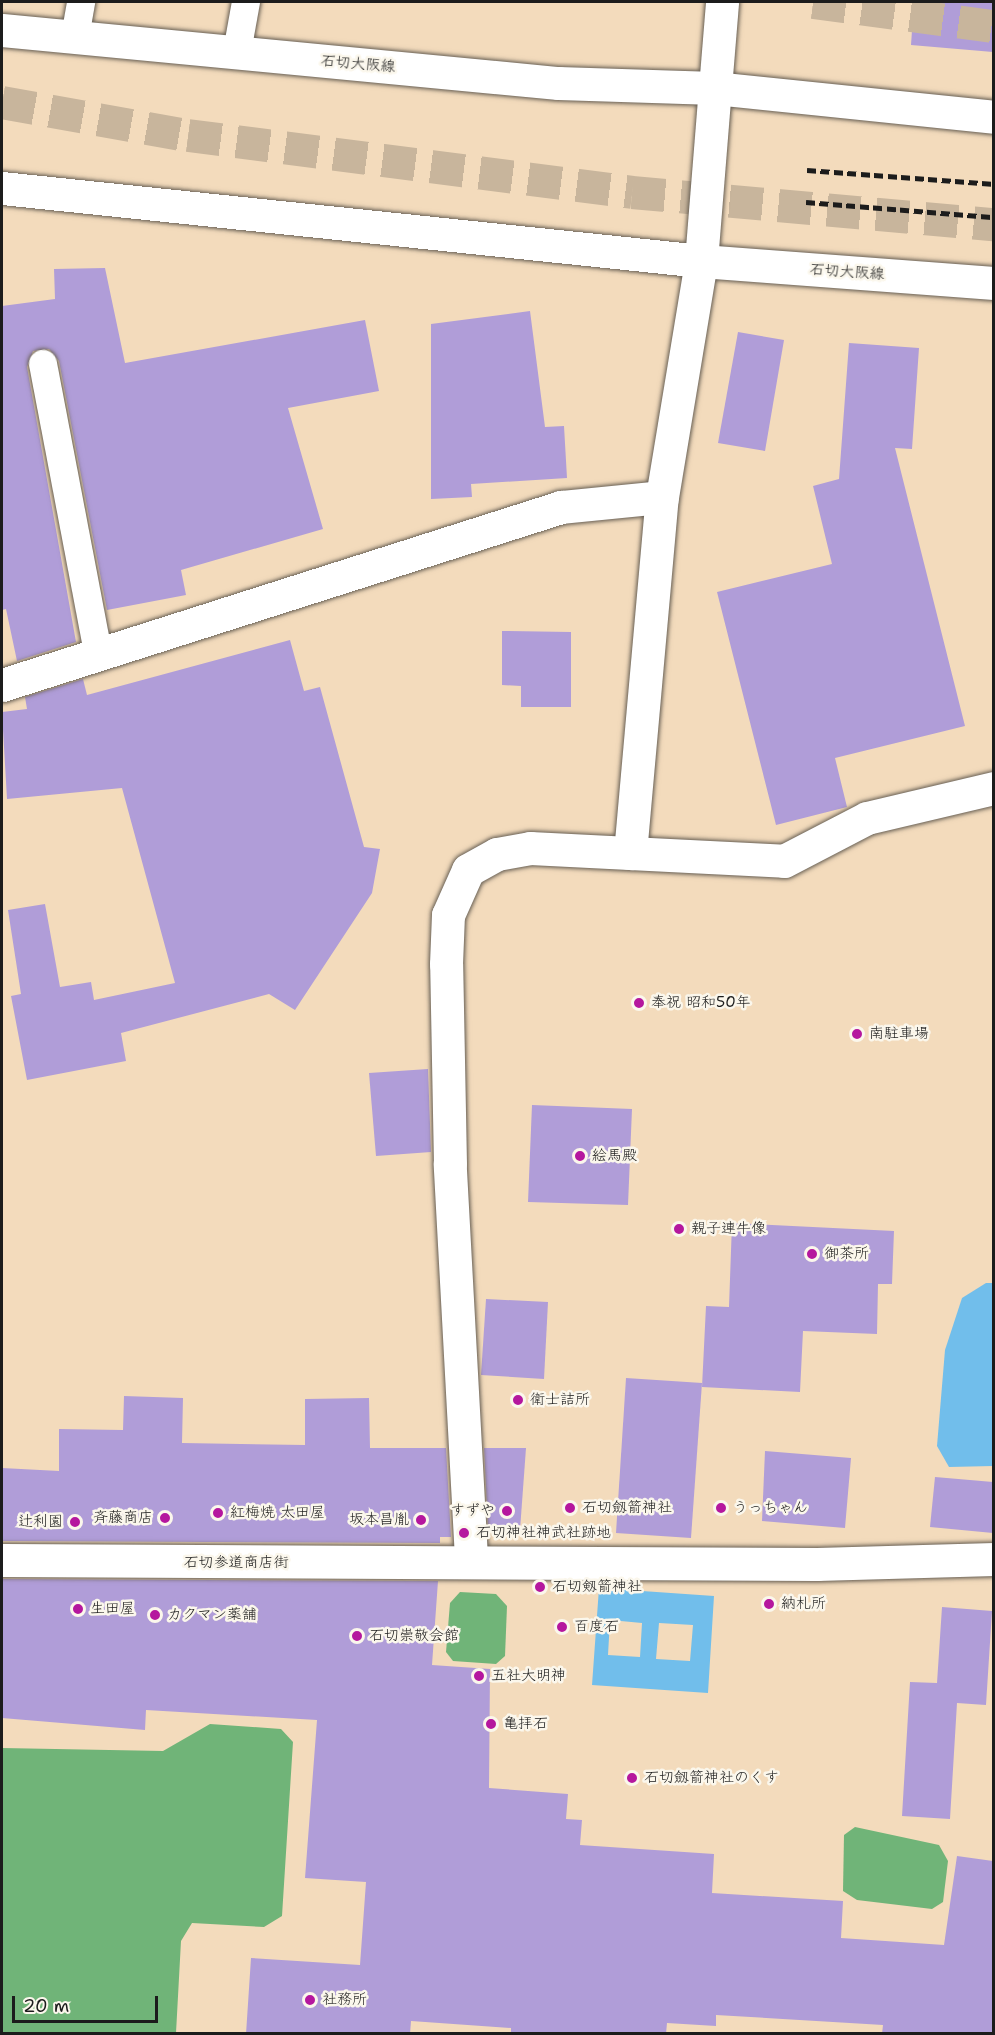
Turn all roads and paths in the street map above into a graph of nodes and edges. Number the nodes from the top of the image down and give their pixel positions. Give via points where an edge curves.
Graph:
1 (81, 2) edge
2 (246, 2) edge
3 (722, 2) edge
4 (2, 30) edge
5 (75, 37) junction
6 (237, 52) junction
7 (715, 88) junction
8 (993, 117) edge
9 (2, 188) edge
10 (701, 261) junction
11 (993, 283) edge
12 (43, 364) dead end
13 (662, 496) junction
14 (98, 653) junction
15 (2, 685) edge
16 (993, 788) edge
17 (630, 853) junction
18 (471, 1558) junction
19 (993, 1559) edge
20 (2, 1560) edge

1 - 5 lane
2 - 6 lane
3 - 7 street
4 - 5 street, 石切大阪線
5 - 6 street, 石切大阪線
6 - 7 street, 石切大阪線 via 558,83
7 - 8 street, 石切大阪線
7 - 10 street
9 - 10 street, 石切大阪線
10 - 11 street, 石切大阪線
10 - 13 street
12 - 14 lane
13 - 14 street via 561,507
13 - 17 street
14 - 15 street
16 - 17 street via 867,818 784,861
17 - 18 street via 530,848 497,854 468,870 448,915 450,1164
18 - 19 street, 石切参道商店街 via 817,1564
18 - 20 street, 石切参道商店街 via 195,1564

